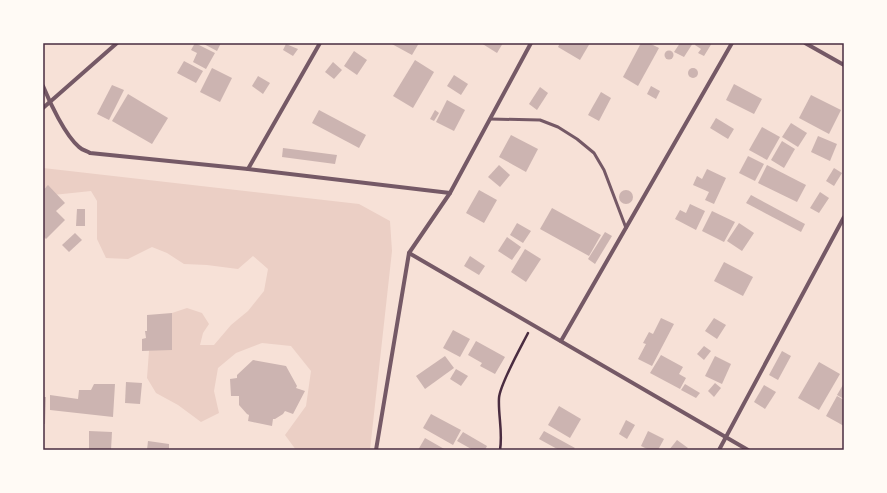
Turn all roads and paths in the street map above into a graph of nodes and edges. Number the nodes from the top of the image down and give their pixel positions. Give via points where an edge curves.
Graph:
1 (117, 43) edge
2 (320, 43) edge
3 (531, 43) edge
4 (732, 43) edge
5 (805, 43) edge
6 (844, 65) edge
7 (43, 86) edge
8 (50, 102) junction
9 (43, 108) edge
10 (490, 119) junction
11 (248, 169) junction
12 (450, 193) junction
13 (844, 217) edge
14 (626, 228) junction
15 (410, 253) junction
16 (533, 324) junction
17 (561, 341) junction
18 (727, 437) junction
19 (376, 450) edge
20 (500, 450) edge
21 (719, 450) edge
22 (748, 450) edge

1 - 8 street
2 - 11 street
3 - 10 street
4 - 14 street
5 - 6 street
7 - 8 street
8 - 9 street
8 - 11 street via 71,137 80,148 90,153
10 - 12 street
10 - 14 lane via 540,120 577,139 594,153 604,170
11 - 12 street
12 - 15 street
13 - 18 street
14 - 17 street
15 - 16 street
15 - 19 street
16 - 17 street
16 - 20 path via 499,396 502,438
17 - 18 street
18 - 21 street
18 - 22 street

